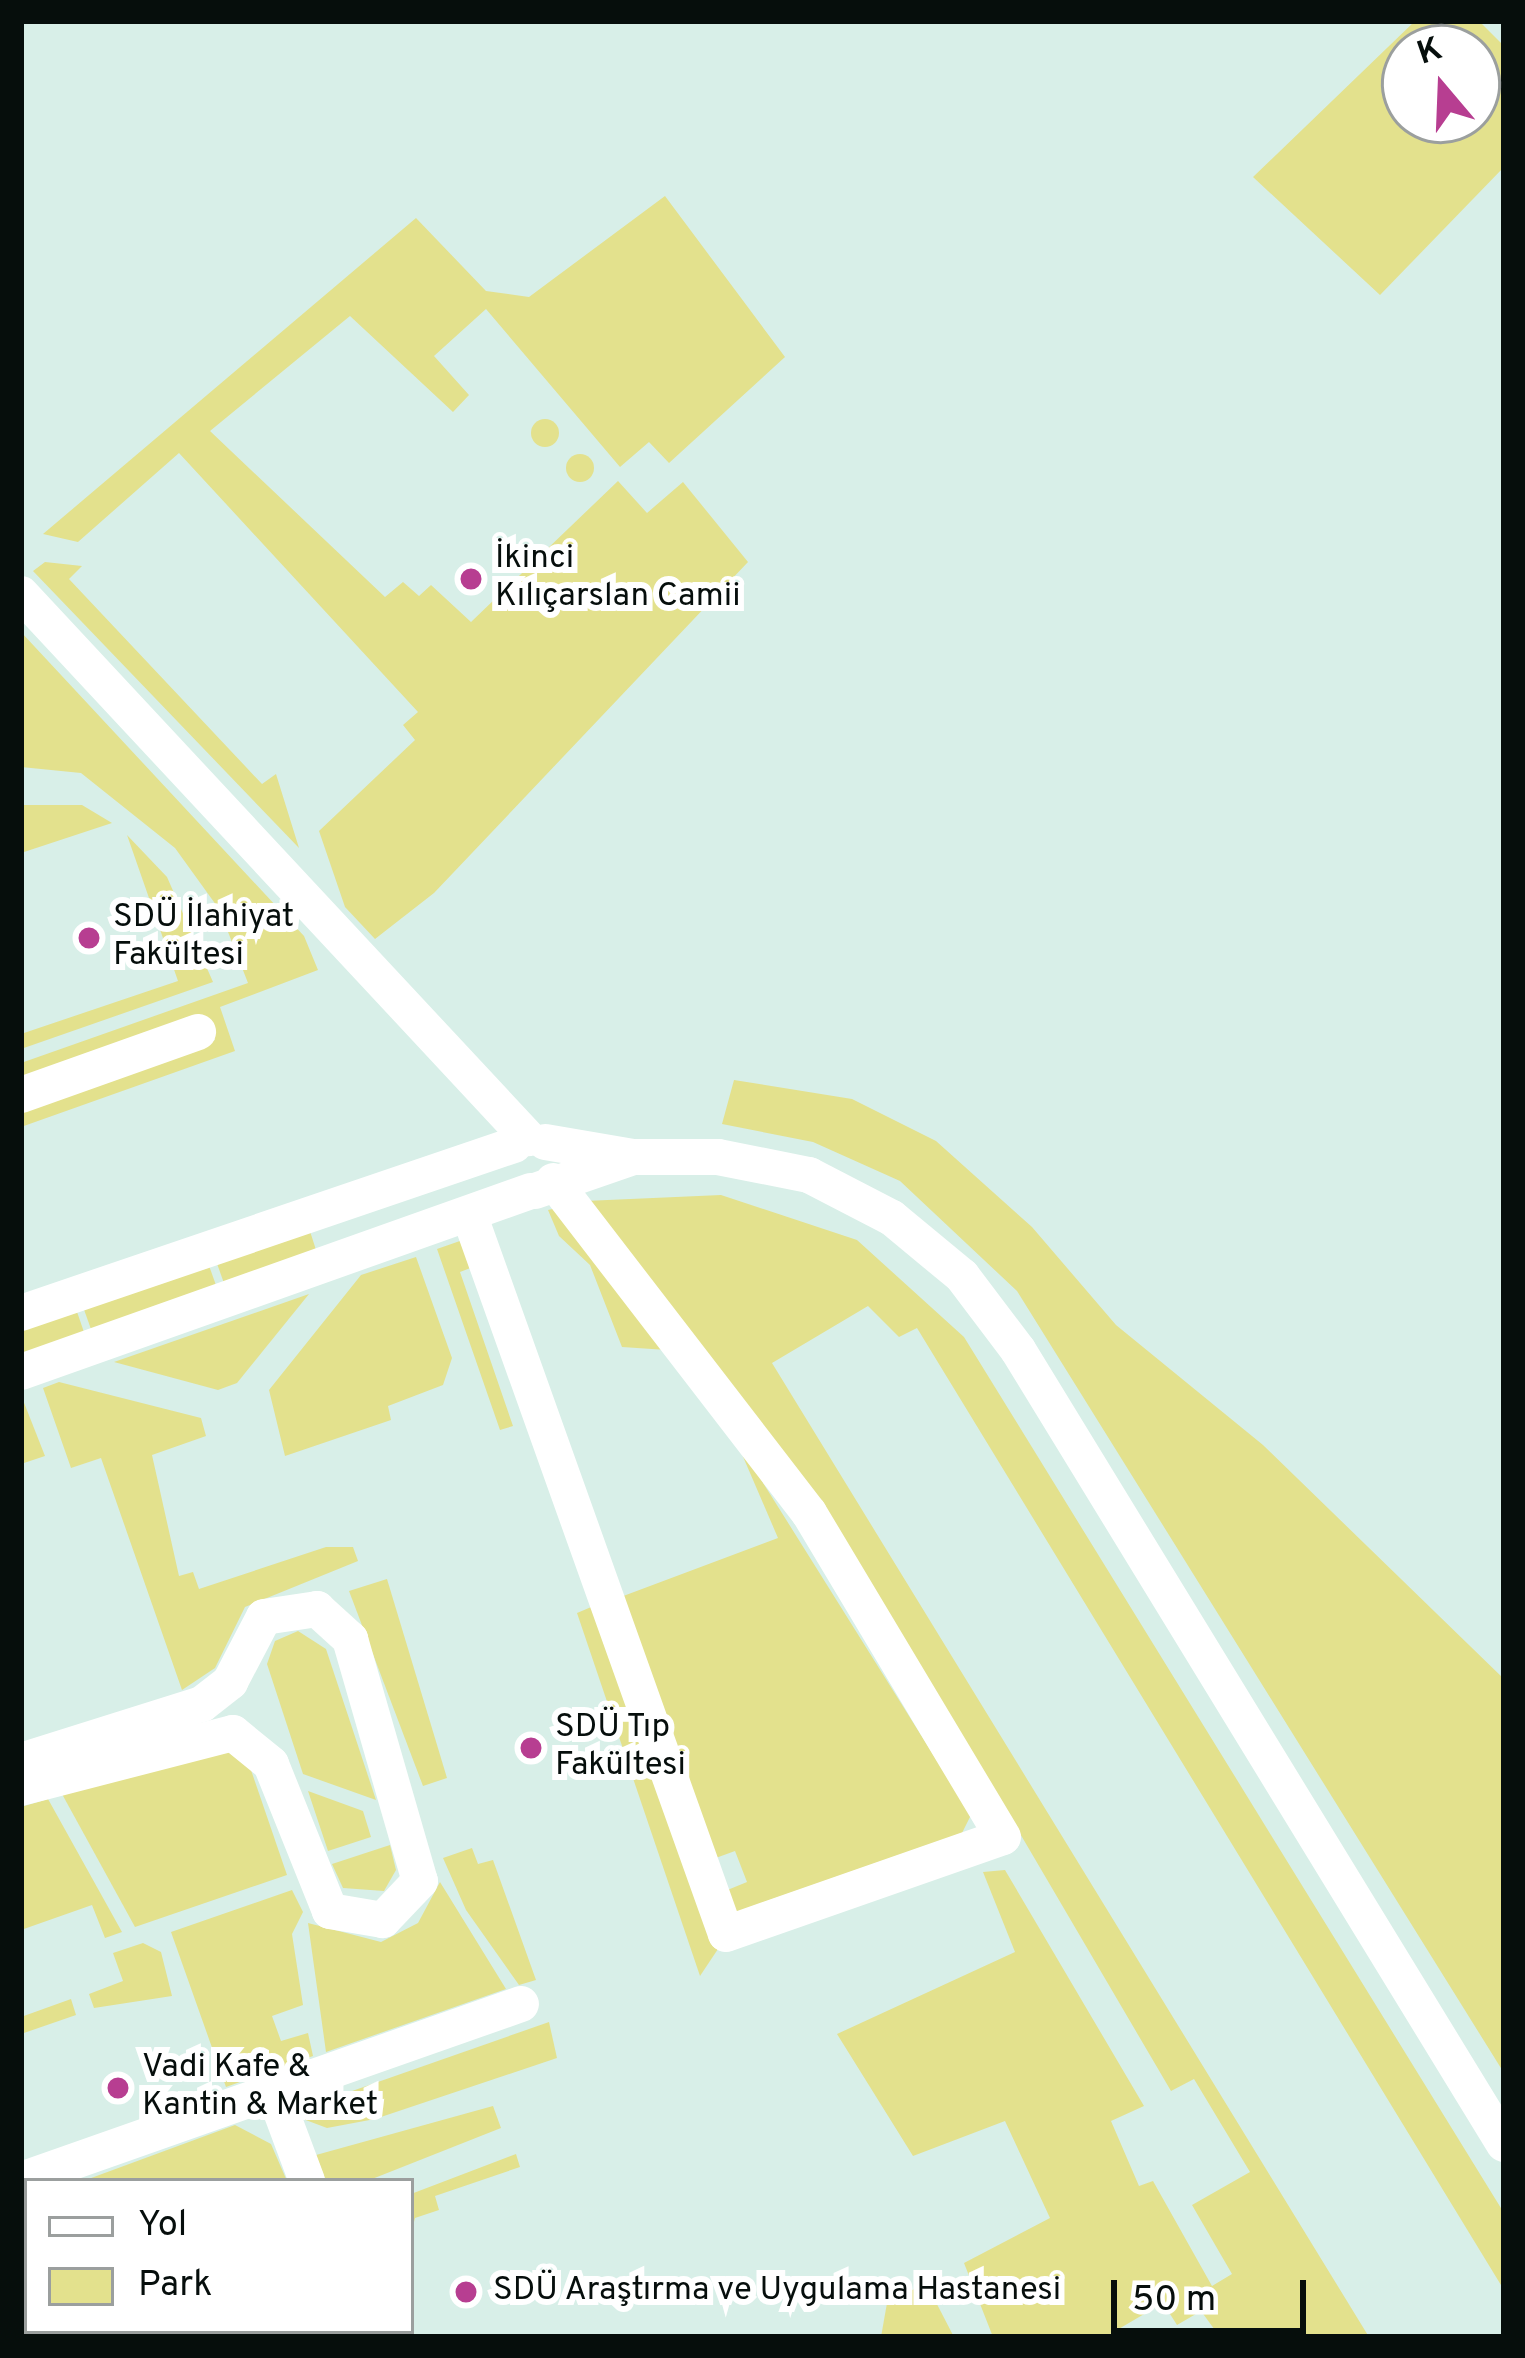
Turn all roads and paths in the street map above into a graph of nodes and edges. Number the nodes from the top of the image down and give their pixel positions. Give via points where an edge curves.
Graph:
1 (21, 594) edge
2 (198, 1033) dead end
3 (21, 1095) edge
4 (529, 1141) junction
5 (633, 1157) junction
6 (402, 1183) junction
7 (542, 1186) junction
8 (469, 1214) junction
9 (420, 1231) junction
10 (21, 1313) edge
11 (21, 1372) edge
12 (217, 1695) junction
13 (233, 1733) junction
14 (21, 1761) edge
15 (21, 1788) edge
16 (521, 2004) dead end
17 (272, 2090) junction
18 (1504, 2144) edge
19 (27, 2178) edge
20 (306, 2178) edge

1 - 4 street
2 - 3 street
4 - 5 street
4 - 6 street
4 - 7 street via 558,1164
4 - 7 street via 505,1170
5 - 7 street
5 - 18 street via 718,1157 809,1175 892,1217 962,1276 1018,1350
6 - 9 street
6 - 10 street
7 - 8 street
7 - 8 street via 809,1513 1003,1837 726,1934
8 - 9 street
9 - 11 street
12 - 13 street
12 - 13 street via 272,1612 308,1606 340,1624 420,1853 406,1905 365,1923 324,1905 271,1764
12 - 14 street
13 - 15 street
16 - 17 street
17 - 19 street
17 - 20 street

